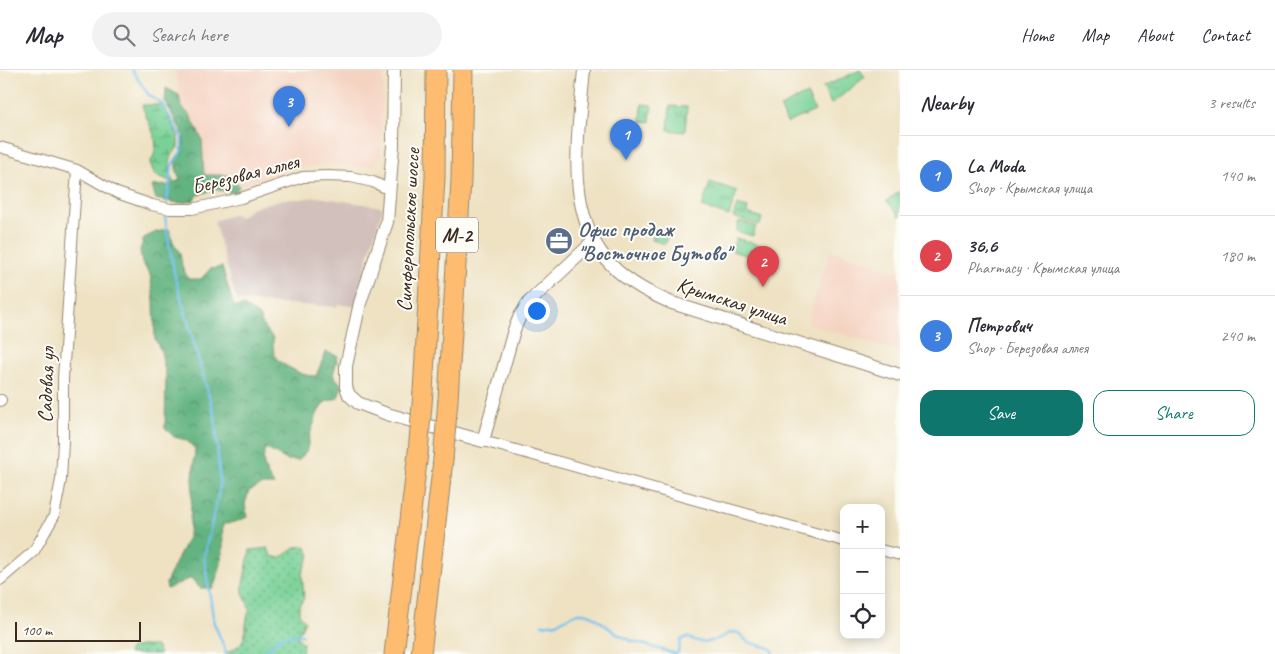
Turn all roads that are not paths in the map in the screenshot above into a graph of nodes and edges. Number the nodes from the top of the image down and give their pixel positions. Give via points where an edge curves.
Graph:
1 (394, 70) edge
2 (436, 70) edge
3 (463, 70) edge
4 (584, 70) edge
5 (0, 147) edge
6 (78, 170) junction
7 (388, 189) junction
8 (594, 241) junction
9 (900, 375) edge
10 (483, 441) junction
11 (840, 540) edge
12 (885, 551) edge
13 (900, 555) edge
14 (0, 580) edge
15 (394, 654) edge
16 (421, 654) edge

1 - 7 street via 393,145
2 - 15 highway, Симферопольское шоссе / М-2, bridge via 435,178 418,454
3 - 16 highway, М-2, bridge via 461,180 448,400
4 - 8 street, Крымская улица via 577,164 584,220
5 - 6 street, Березовая аллея
6 - 7 street, Березовая аллея via 117,193 170,209 192,209 241,198 302,177 351,177
6 - 14 street, Садовая ул via 63,378 61,480 56,507 34,551
7 - 10 street via 387,222 360,303 346,366 349,395 358,404 387,414
8 - 9 street, Крымская улица via 605,259 651,294
8 - 10 street via 529,302 520,316
10 - 11 street
12 - 13 street

